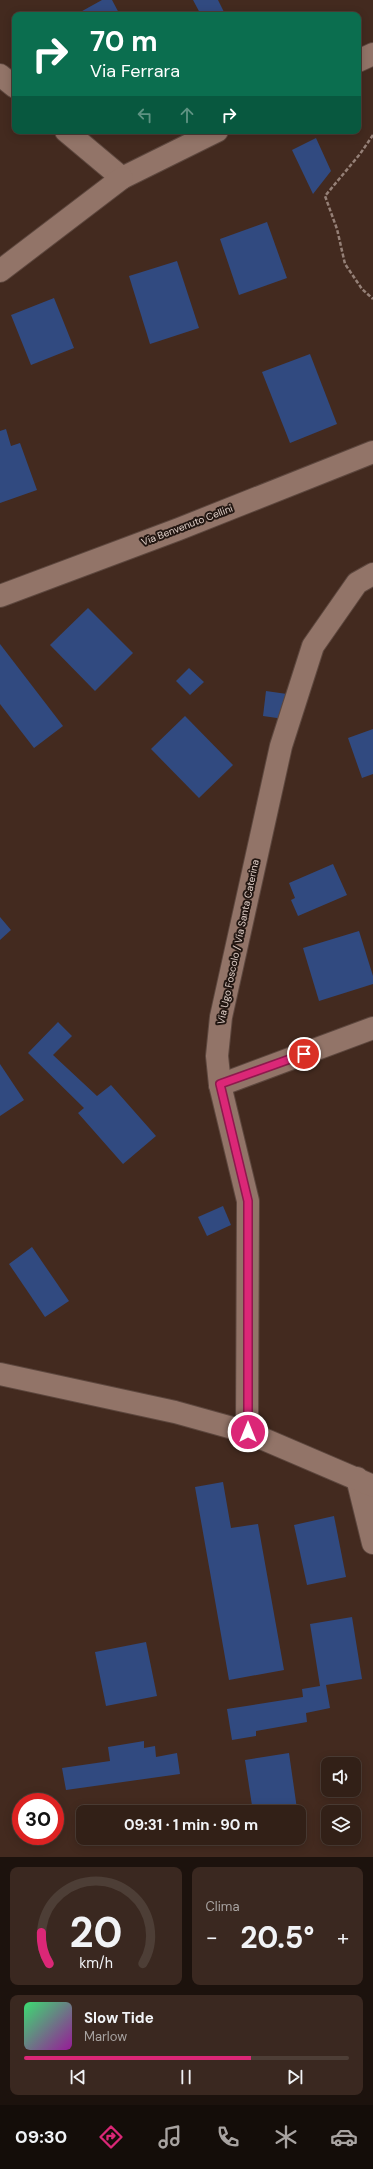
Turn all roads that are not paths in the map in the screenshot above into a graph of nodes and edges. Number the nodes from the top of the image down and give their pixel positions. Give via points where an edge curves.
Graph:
1 (373, 54) edge
2 (361, 60) edge
3 (0, 75) edge
4 (12, 85) edge
5 (70, 134) edge
6 (211, 134) edge
7 (122, 178) junction
8 (0, 271) edge
9 (373, 452) edge
10 (373, 574) edge
11 (0, 596) edge
12 (373, 1028) edge
13 (220, 1084) junction
14 (0, 1374) edge
15 (248, 1432) junction
16 (365, 1482) edge
17 (373, 1544) edge

1 - 2 street
3 - 4 street
5 - 7 street
6 - 7 street
7 - 8 street
9 - 11 street, Via Benvenuto Cellini
10 - 13 street, Via Ugo Foscolo / Via Santa Caterina via 357,583 313,646 281,746 221,1017 217,1056
12 - 13 street
13 - 15 street, Via Ugo Foscolo / Via Santa Caterina via 248,1201
14 - 15 street via 174,1412
15 - 16 street
16 - 17 street

